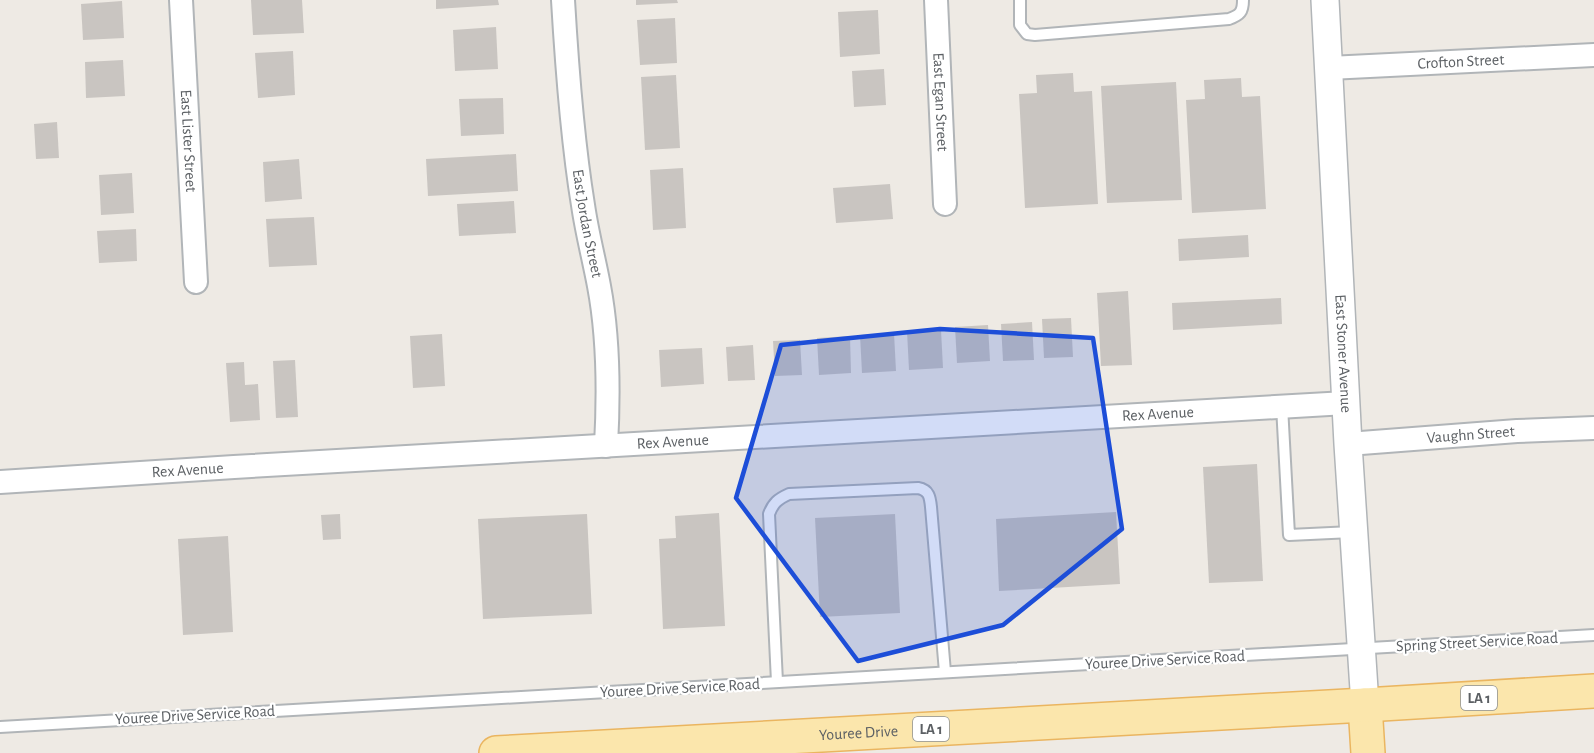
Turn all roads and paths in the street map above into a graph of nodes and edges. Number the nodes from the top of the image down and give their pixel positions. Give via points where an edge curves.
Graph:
1 (181, 0) edge
2 (563, 0) edge
3 (936, 0) edge
4 (1020, 0) edge
5 (1243, 0) edge
6 (1325, 0) edge
7 (1594, 55) edge
8 (1329, 68) junction
9 (945, 204) dead end
10 (196, 282) dead end
11 (1346, 403) junction
12 (1282, 406) junction
13 (1594, 428) edge
14 (1348, 444) junction
15 (606, 446) junction
16 (0, 482) edge
17 (1354, 532) junction
18 (1594, 635) edge
19 (1360, 649) junction
20 (945, 672) junction
21 (777, 682) junction
22 (1594, 691) edge
23 (1365, 705) junction
24 (0, 727) edge
25 (496, 753) edge
26 (1368, 753) edge

1 - 10 street, East Lister Street
2 - 15 street, East Jordan Street via 578,174 606,338
3 - 9 street, East Egan Street
4 - 5 lane via 1020,25 1027,34 1035,35 1229,19 1239,15
6 - 8 street, East Stoner Avenue
7 - 8 street, Crofton Street
8 - 11 street, East Stoner Avenue
11 - 12 street, Rex Avenue
11 - 14 street, East Stoner Avenue
12 - 15 street, Rex Avenue
12 - 17 lane via 1289,535
13 - 14 street, Vaughn Street
14 - 17 street, East Stoner Avenue
15 - 16 street, Rex Avenue
17 - 19 street, East Stoner Avenue
18 - 19 lane, Spring Street Service Road
19 - 20 lane, Youree Drive Service Road
19 - 23 street, East Stoner Avenue
20 - 21 lane, Youree Drive Service Road
20 - 21 lane via 928,492 918,488 789,494 772,506 769,514
21 - 24 lane, Youree Drive Service Road
22 - 23 main road, LA 1
23 - 25 main road, Youree Drive / LA 1
23 - 26 main road

